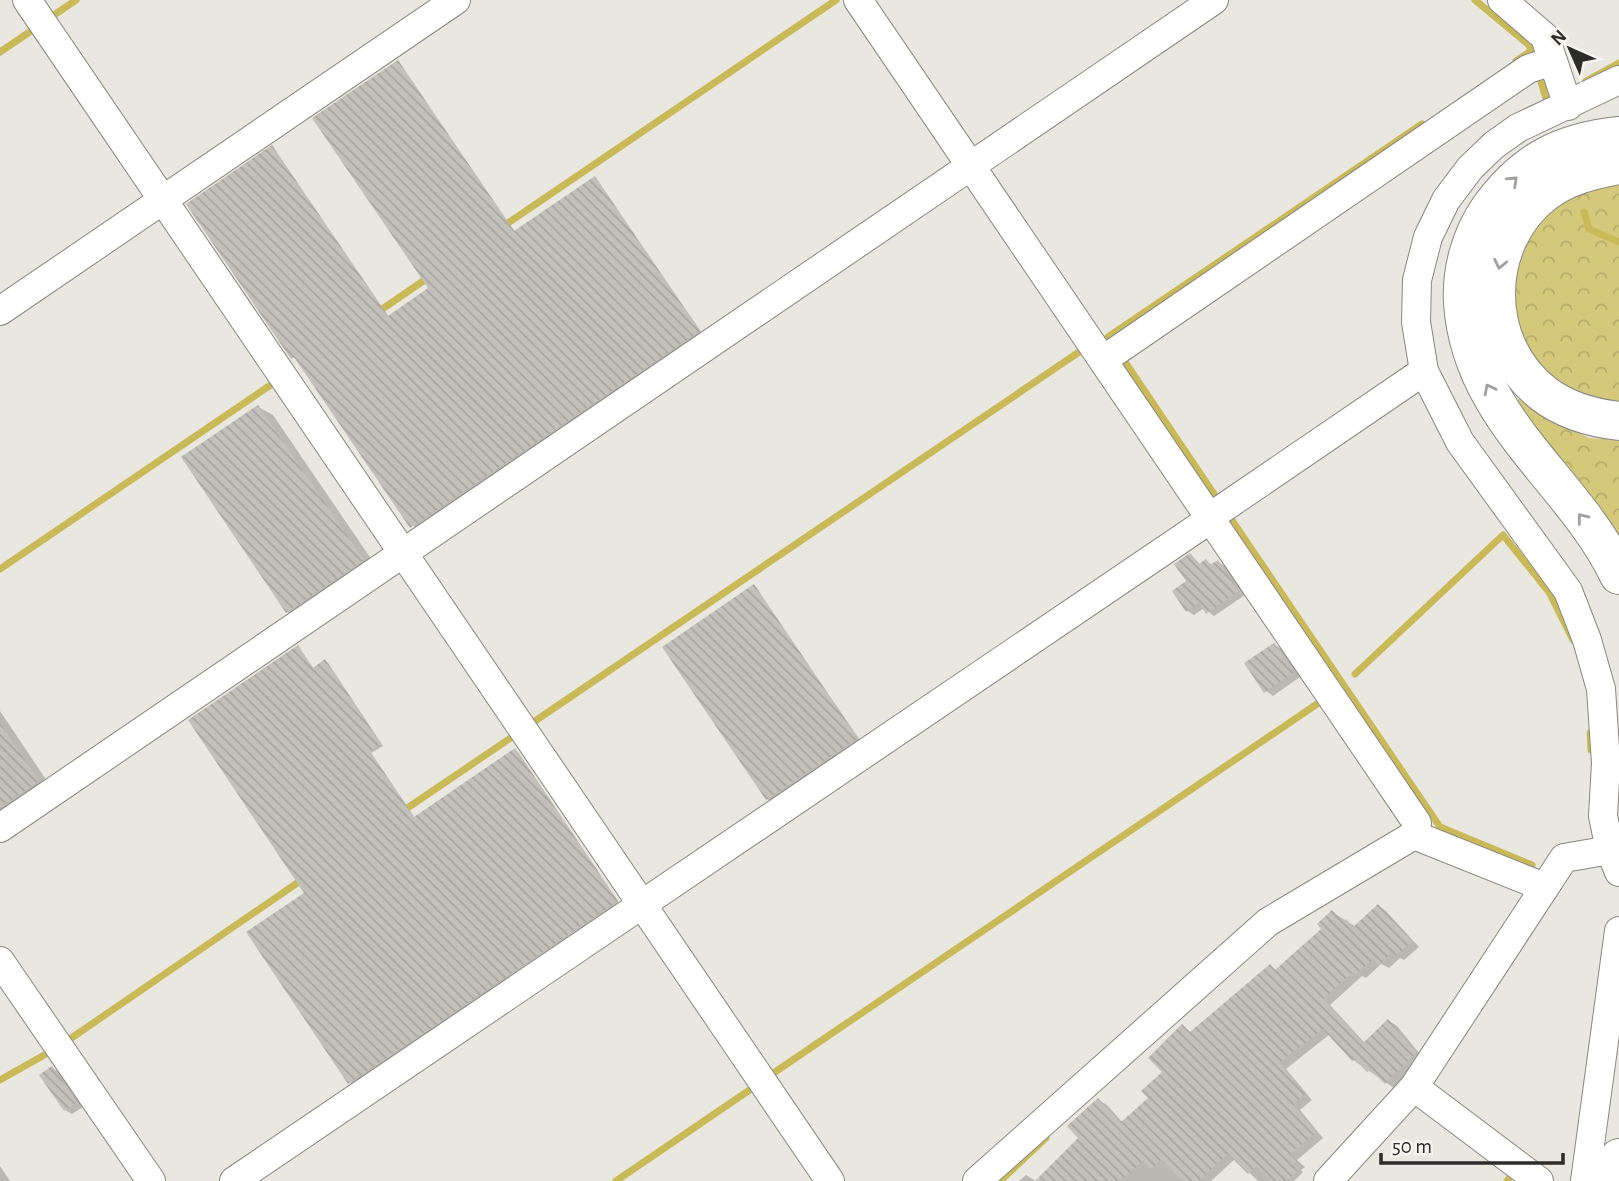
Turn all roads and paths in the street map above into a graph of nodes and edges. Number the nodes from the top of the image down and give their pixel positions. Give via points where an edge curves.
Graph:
1 (27, 0) edge
2 (456, 0) edge
3 (858, 0) edge
4 (1214, 0) edge
5 (1516, 5) edge
6 (1543, 64) junction
7 (1619, 80) edge
8 (1567, 106) junction
9 (1619, 136) edge
10 (1619, 165) edge
11 (970, 166) junction
12 (163, 200) junction
13 (0, 311) edge
14 (1112, 353) junction
15 (1424, 371) junction
16 (1619, 421) edge
17 (1217, 513) junction
18 (404, 553) junction
19 (1619, 575) edge
20 (0, 828) edge
21 (1414, 835) junction
22 (1616, 858) edge
23 (1544, 887) junction
24 (642, 904) junction
25 (1619, 931) edge
26 (0, 961) edge
27 (1414, 1087) junction
28 (1619, 1158) edge
29 (150, 1181) edge
30 (234, 1181) edge
31 (830, 1181) edge
32 (977, 1181) edge
33 (1328, 1181) edge
34 (1539, 1181) edge
35 (1585, 1181) edge
36 (1616, 1181) edge

1 - 12 street
2 - 12 street
3 - 11 street
4 - 11 street
5 - 6 street via 1545,37
6 - 8 street
6 - 14 street
7 - 8 street
8 - 15 street via 1527,123 1494,145 1446,200 1428,237 1417,280 1416,322
19 -> 9 highway via 1590,528 1499,408 1477,367 1465,326 1462,286 1468,252 1484,217 1506,187 1553,152 1588,139
10 -> 16 highway via 1564,180 1524,212 1503,250 1496,289 1503,341 1530,382 1566,407
11 - 14 street
11 - 18 street
12 - 13 street
12 - 18 street
14 - 17 street
15 - 17 street
15 - 22 street via 1460,442 1568,591 1601,689 1606,763 1602,816
17 - 21 street via 1417,823
17 - 24 street
18 - 20 street
18 - 24 street
21 - 23 street
21 - 32 street via 1268,922
22 - 23 street via 1564,858
23 - 27 street
24 - 30 street
24 - 31 street
25 - 35 street
26 - 29 street
27 - 33 street
27 - 34 street
28 - 36 highway

